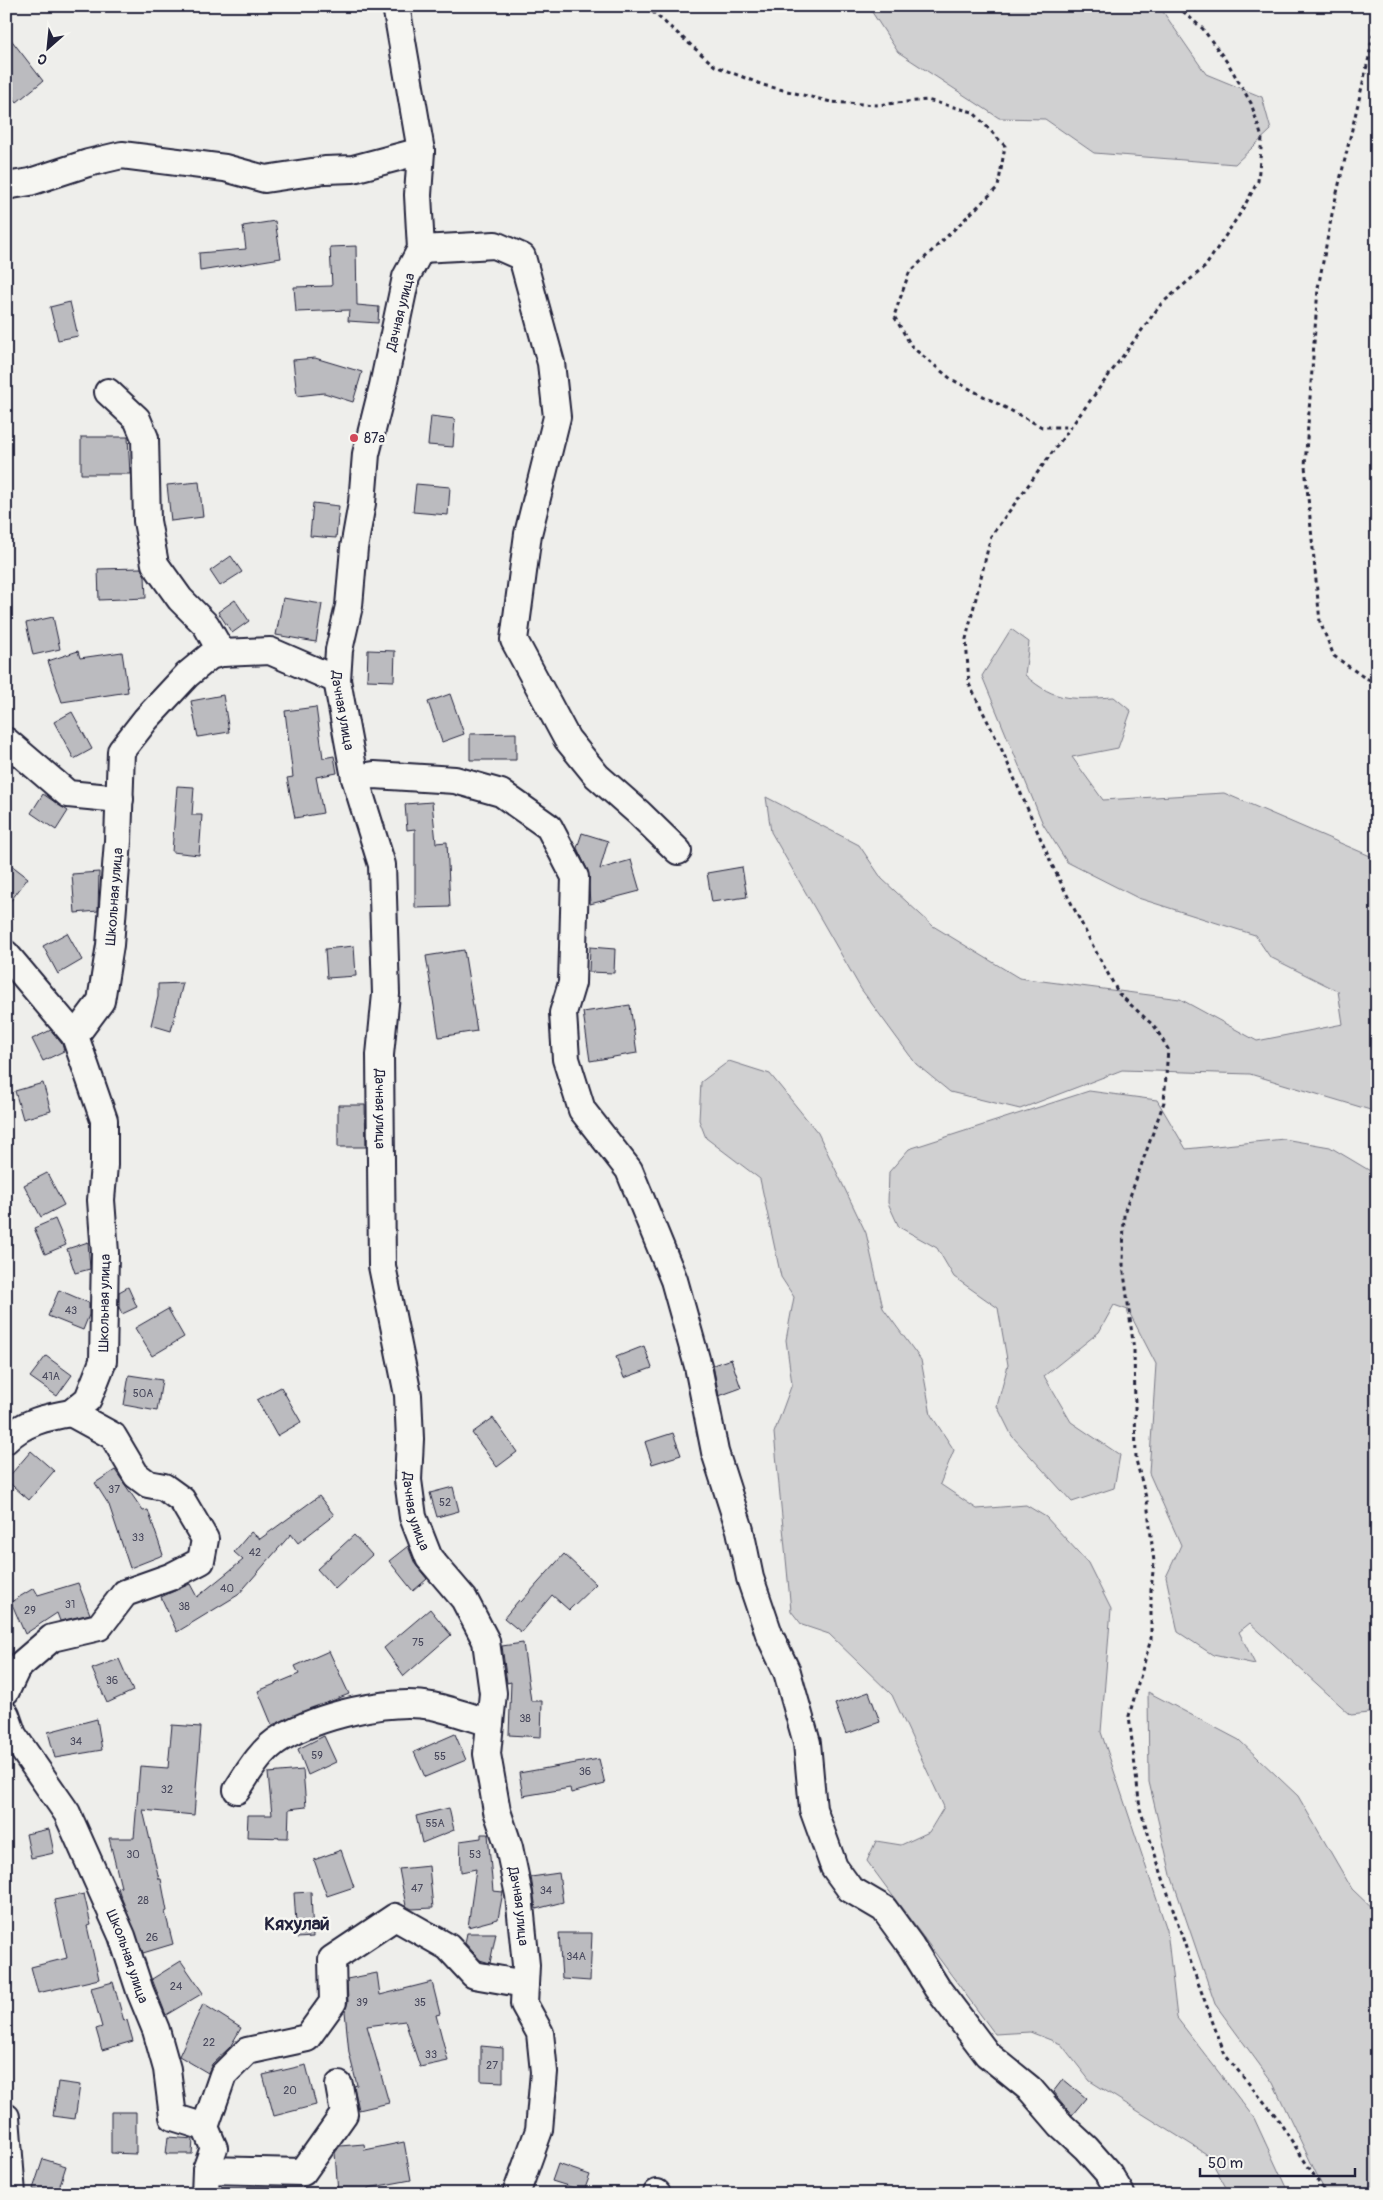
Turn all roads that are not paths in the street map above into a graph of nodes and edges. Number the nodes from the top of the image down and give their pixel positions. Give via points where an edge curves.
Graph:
1 (396, 6) edge
2 (421, 151) junction
3 (6, 186) edge
4 (421, 249) junction
5 (108, 392) dead end
6 (222, 653) junction
7 (337, 680) junction
8 (6, 741) edge
9 (355, 778) junction
10 (120, 799) junction
11 (678, 851) dead end
12 (6, 954) edge
13 (75, 1036) junction
14 (71, 1413) junction
15 (6, 1440) edge
16 (6, 1690) edge
17 (6, 1715) edge
18 (490, 1723) junction
19 (237, 1790) dead end
20 (525, 1984) junction
21 (339, 2085) dead end
22 (6, 2117) edge
23 (205, 2126) junction
24 (206, 2182) edge
25 (12, 2194) edge
26 (516, 2194) edge
27 (1121, 2194) edge

1 - 2 street
2 - 3 street via 353,169 265,179 225,168 122,155
2 - 4 street via 418,195
4 - 7 street, Дачная улица via 406,277 366,454
4 - 11 street via 495,245 522,257 551,363 557,417 528,534 514,640 566,739 597,776
5 - 6 street via 137,419 145,438 146,521 155,564 180,599 206,625
6 - 7 street via 270,650
6 - 10 street, Школьная улица via 210,656 187,675 121,751
7 - 9 street, Дачная улица
8 - 10 street via 68,794
9 - 18 street, Дачная улица via 382,864 386,994 380,1055 382,1266 408,1395 408,1480 413,1517 429,1558 464,1599 486,1641 493,1693
9 - 27 street via 374,775 455,780 501,793 549,827 575,877 572,983 563,1013 566,1059 582,1110 630,1170 674,1280 698,1366 715,1452 740,1530 750,1578 769,1634 787,1672 804,1734 813,1809 834,1867 850,1889 884,1909 937,1988 987,2054 1030,2089 1109,2174
10 - 13 street, Школьная улица via 110,945 101,1001
12 - 13 street
13 - 14 street, Школьная улица via 104,1120 101,1200 105,1253 103,1361 88,1399
14 - 15 street via 39,1419
14 - 16 street via 113,1436 136,1475 148,1484 164,1487 182,1500 205,1539 201,1561 170,1577 125,1593 99,1627 52,1638 17,1668
17 - 23 street, Школьная улица via 14,1735 68,1813 122,1936 167,2069 173,2118
18 - 19 street via 423,1705 400,1704 348,1712 280,1738 257,1760
18 - 20 street, Дачная улица via 487,1754 497,1811 519,1895
20 - 23 street via 474,1975 448,1947 395,1917 332,1959 333,2002 306,2038 247,2051 223,2075
20 - 26 street, Дачная улица via 524,2004 540,2033 544,2072 539,2130
21 - 24 street via 344,2114 303,2172
22 - 25 street
23 - 24 street via 214,2148

